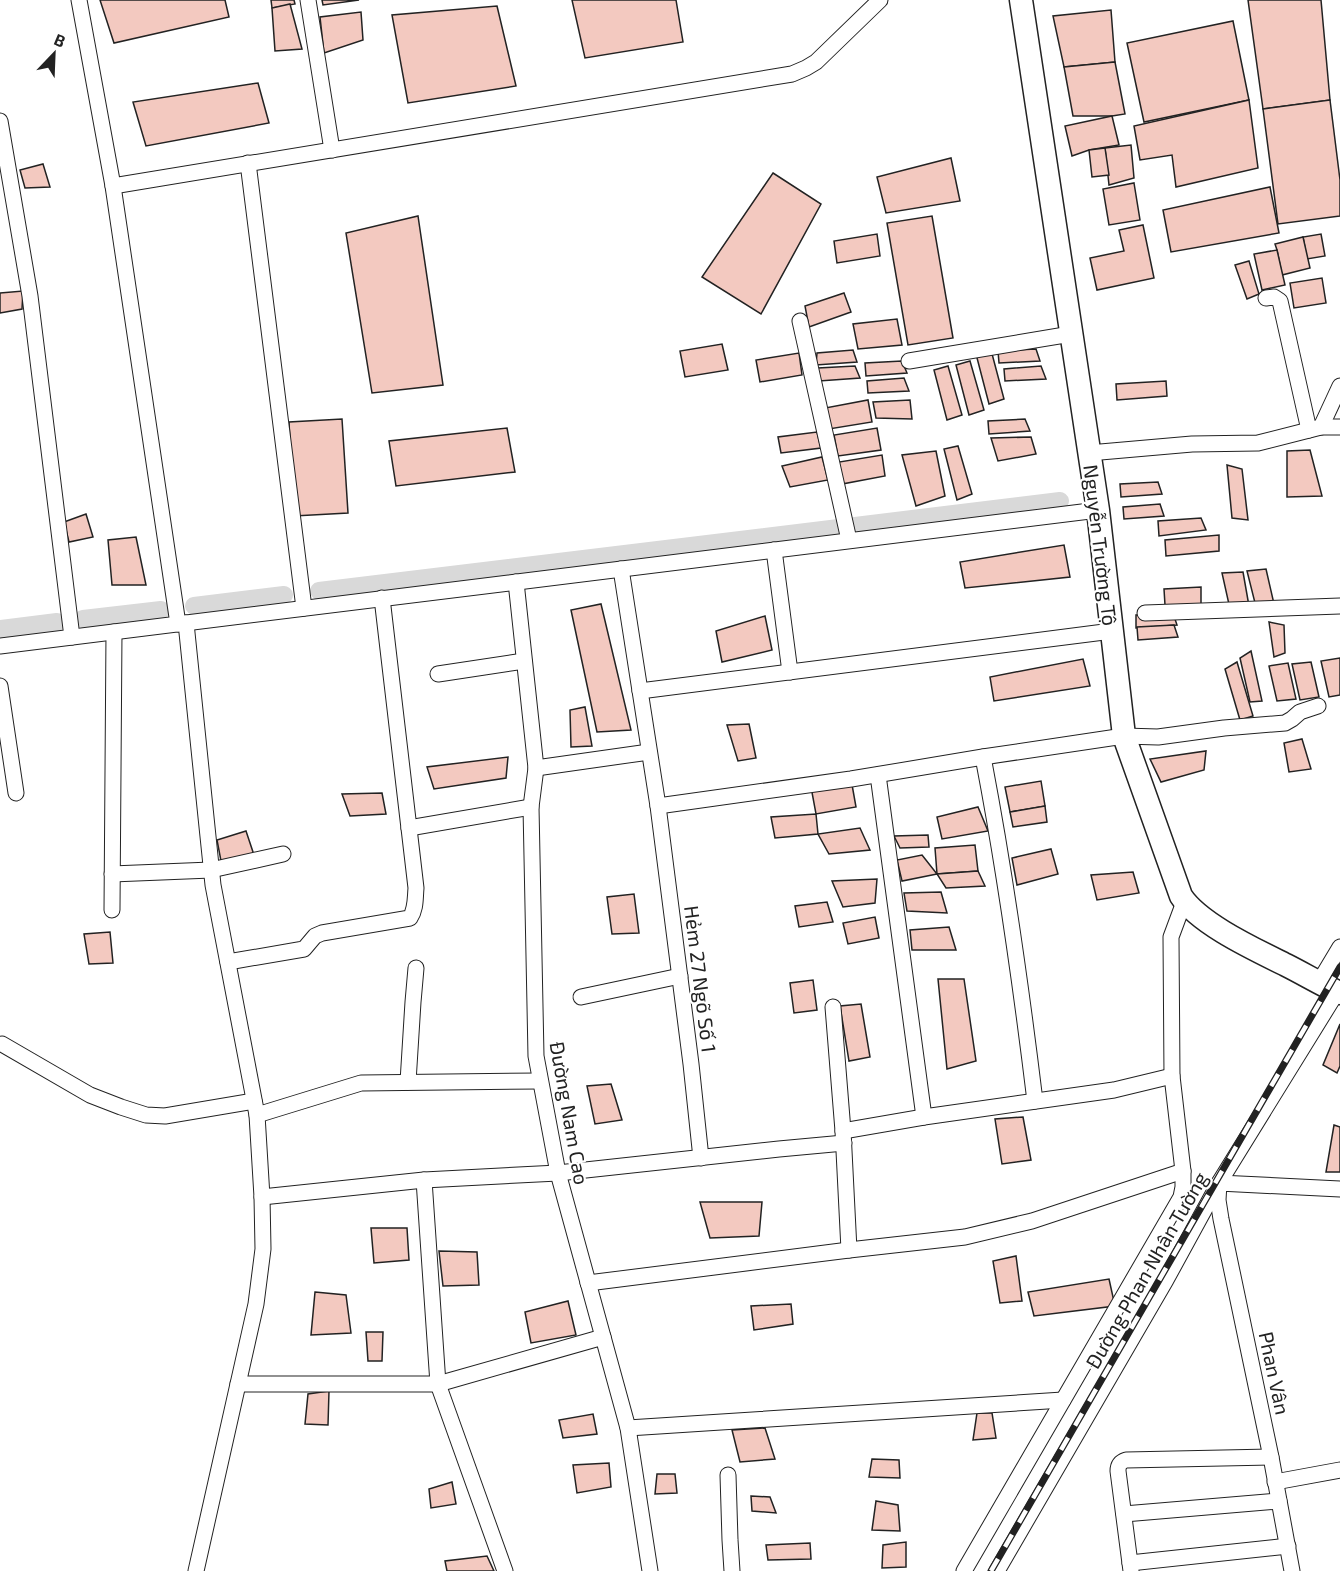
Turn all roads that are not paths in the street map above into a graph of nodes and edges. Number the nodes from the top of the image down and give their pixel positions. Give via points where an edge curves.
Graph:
1 (79, 0) edge
2 (308, 0) edge
3 (880, 0) edge
4 (1021, 0) edge
5 (0, 121) edge
6 (332, 150) junction
7 (248, 163) junction
8 (113, 186) junction
9 (1266, 298) dead end
10 (800, 321) dead end
11 (1071, 334) junction
12 (909, 361) dead end
13 (1340, 386) edge
14 (1340, 427) edge
15 (1315, 428) junction
16 (1089, 453) junction
17 (1098, 510) junction
18 (849, 540) junction
19 (774, 550) junction
20 (621, 569) junction
21 (516, 582) junction
22 (382, 598) junction
23 (1340, 606) edge
24 (304, 608) junction
25 (1145, 613) dead end
26 (182, 623) junction
27 (1112, 631) junction
28 (114, 632) junction
29 (72, 637) junction
30 (0, 646) edge
31 (524, 661) junction
32 (790, 672) junction
33 (438, 674) dead end
34 (0, 686) edge
35 (640, 692) junction
36 (1318, 706) dead end
37 (1124, 736) junction
38 (649, 752) junction
39 (983, 757) junction
40 (536, 768) junction
41 (878, 775) junction
42 (16, 793) dead end
43 (658, 806) junction
44 (531, 807) junction
45 (409, 828) junction
46 (283, 854) dead end
47 (212, 870) junction
48 (112, 874) junction
49 (1184, 902) junction
50 (112, 910) dead end
51 (1340, 947) edge
52 (228, 962) junction
53 (416, 969) dead end
54 (680, 976) junction
55 (1332, 989) edge
56 (581, 997) dead end
57 (833, 1007) dead end
58 (2, 1044) dead end
59 (1172, 1076) junction
60 (540, 1081) junction
61 (408, 1082) junction
62 (1035, 1101) junction
63 (256, 1108) junction
64 (924, 1117) junction
65 (843, 1137) junction
66 (701, 1158) junction
67 (1183, 1171) junction
68 (558, 1173) junction
69 (424, 1180) junction
70 (1219, 1183) junction
71 (1340, 1190) edge
72 (262, 1197) junction
73 (849, 1250) junction
74 (588, 1283) junction
75 (603, 1337) junction
76 (238, 1384) junction
77 (438, 1384) junction
78 (1063, 1400) junction
79 (628, 1428) junction
80 (1271, 1457) junction
81 (1340, 1470) edge
82 (728, 1475) dead end
83 (1275, 1482) junction
84 (1279, 1501) junction
85 (1124, 1514) junction
86 (1288, 1546) junction
87 (1131, 1567) edge
88 (196, 1571) edge
89 (505, 1571) edge
90 (650, 1571) edge
91 (732, 1571) edge
92 (964, 1571) edge
93 (997, 1571) edge
94 (1292, 1571) edge

1 - 8 street
2 - 6 street
3 - 6 street via 816,62 792,74
4 - 11 main road, Nguyễn Trường Tộ
5 - 29 street via 30,296
6 - 7 street
7 - 8 street
7 - 24 street
8 - 26 street
9 - 15 street via 1280,301
10 - 18 street
11 - 12 street
11 - 16 main road, Nguyễn Trường Tộ
13 - 15 street
14 - 15 street
15 - 16 street via 1258,444 1192,444
16 - 17 main road, Nguyễn Trường Tộ
17 - 18 street
17 - 27 main road, Nguyễn Trường Tộ
18 - 19 street
19 - 20 street
19 - 32 street
20 - 21 street
20 - 35 street, Hẻm 27 Ngõ Số 1
21 - 22 street
21 - 31 street, Đường Nam Cao
22 - 24 street
22 - 45 street
23 - 25 street
24 - 26 street
26 - 28 street
26 - 47 street
27 - 32 street
27 - 37 main road, Nguyễn Trường Tộ
28 - 29 street
28 - 48 street
29 - 30 street
31 - 33 street
31 - 40 street, Đường Nam Cao
32 - 35 street
34 - 42 street
35 - 38 street, Hẻm 27 Ngõ Số 1
36 - 37 street via 1285,723 1158,737
37 - 39 street
37 - 49 main road, Nguyễn Trường Tộ
38 - 40 street
38 - 43 street, Hẻm 27 Ngõ Số 1
39 - 41 street
39 - 62 street via 1013,930
40 - 44 street, Đường Nam Cao
41 - 43 street
41 - 64 street
43 - 54 street, Hẻm 27 Ngõ Số 1
44 - 45 street
44 - 60 street, Đường Nam Cao via 536,1056
45 - 52 street via 416,888 415,909 410,918 322,933 304,949
46 - 47 street
47 - 48 street
47 - 52 street
48 - 50 street
49 - 55 main road, Nguyễn Trường Tộ via 1232,937
49 - 59 street via 1171,937
51 - 55 street, Đường Phan Nhân Tường
52 - 63 street
53 - 61 street
54 - 56 street
54 - 66 street, Hẻm 27 Ngõ Số 1
55 - 70 street, Đường Phan Nhân Tường
57 - 65 street
58 - 63 street via 90,1095 146,1115
59 - 62 street via 1114,1090
59 - 67 street
60 - 61 street
60 - 68 street, Đường Nam Cao
61 - 63 street via 361,1083
62 - 64 street
63 - 72 street
64 - 65 street
65 - 66 street
65 - 73 street
66 - 68 street
67 - 73 street via 1032,1221 965,1237
67 - 78 street via 1183,1187 1175,1208
68 - 69 street
68 - 74 street, Đường Nam Cao
69 - 72 street
69 - 77 street
70 - 71 street
70 - 80 street, Phan Vân via 1221,1219
70 - 93 street, Đường Phan Nhân Tường
72 - 76 street via 263,1249 256,1304
73 - 74 street
74 - 75 street, Đường Nam Cao
75 - 77 street
75 - 79 street, Đường Nam Cao
76 - 77 street
76 - 88 street
77 - 89 street
78 - 79 street
78 - 92 street
79 - 90 street, Đường Nam Cao
80 - 83 street, Phan Vân
80 - 85 street via 1122,1461 1118,1471
81 - 83 street
82 - 91 street
83 - 84 street, Phan Vân
84 - 85 street
84 - 86 street, Phan Vân
85 - 87 street
86 - 87 street
86 - 94 street, Phan Vân

